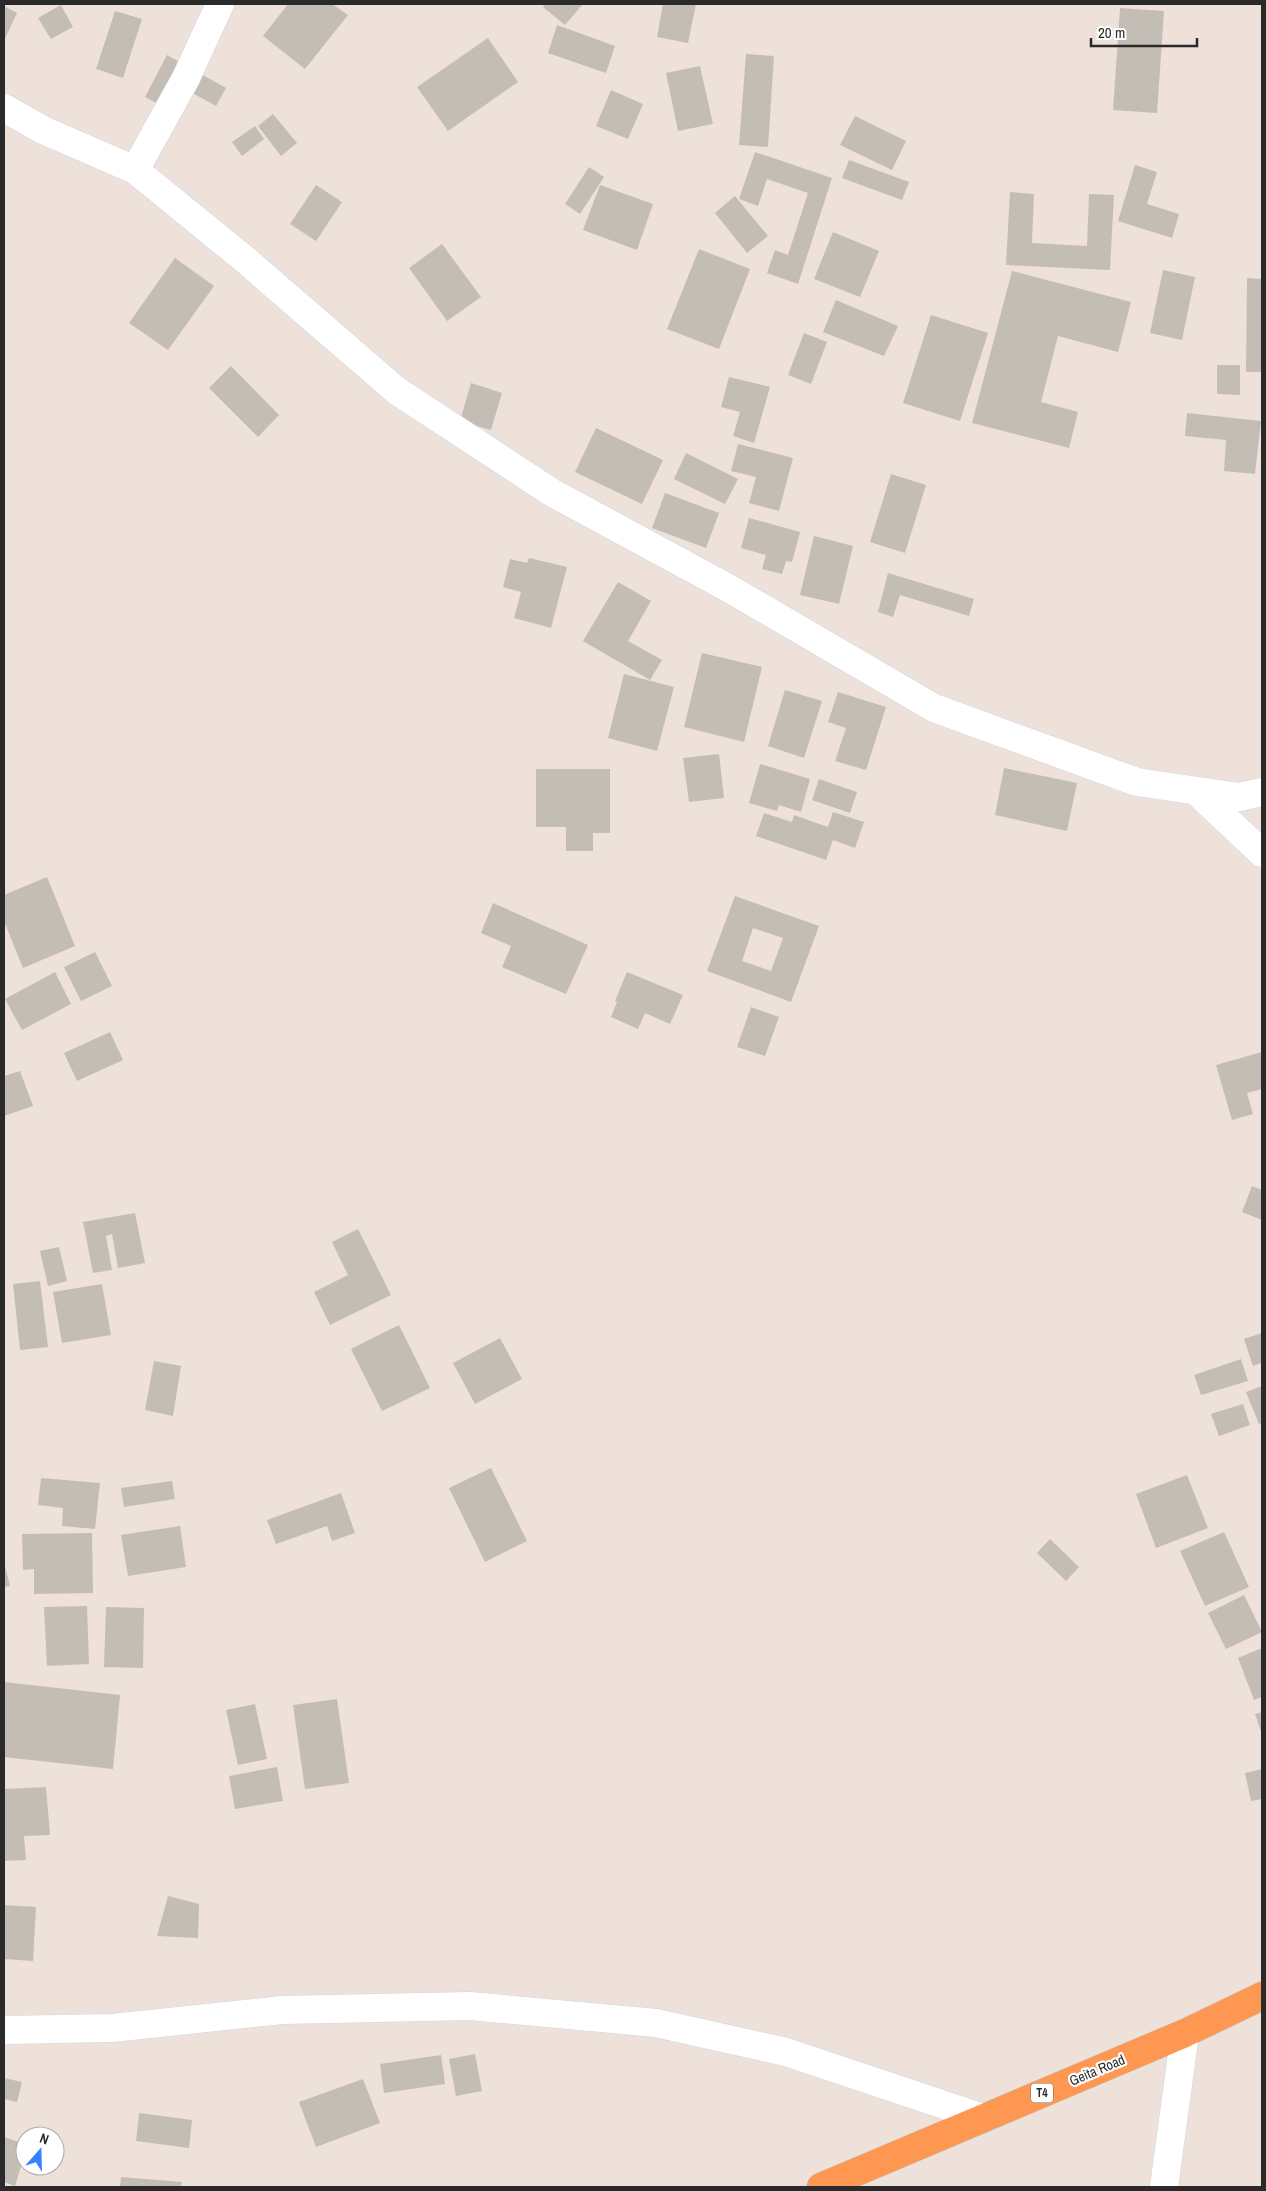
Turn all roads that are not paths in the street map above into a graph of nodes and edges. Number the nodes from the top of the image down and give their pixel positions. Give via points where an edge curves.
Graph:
1 (220, 4) edge
2 (4, 108) edge
3 (136, 170) junction
4 (1196, 791) junction
5 (1262, 792) edge
6 (1262, 854) edge
7 (1262, 1996) edge
8 (4, 2030) edge
9 (1185, 2033) junction
10 (983, 2118) junction
11 (820, 2187) edge
12 (1164, 2187) edge

1 - 3 street via 186,78
2 - 3 street via 43,130
3 - 4 street via 398,391 551,492 730,589 934,708 1137,782
4 - 5 street via 1239,797
4 - 6 street
7 - 9 highway, Geita Road / T4
8 - 10 street via 112,2028 282,2010 480,2006 665,2025 786,2052
9 - 10 highway, Geita Road / T4
9 - 12 street
10 - 11 highway, Geita Road / T4

